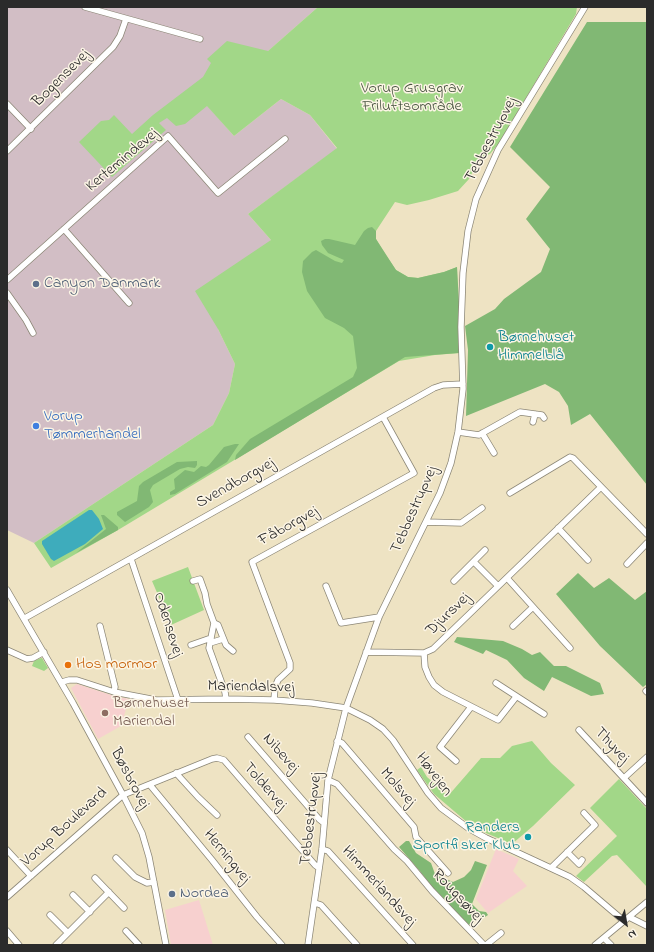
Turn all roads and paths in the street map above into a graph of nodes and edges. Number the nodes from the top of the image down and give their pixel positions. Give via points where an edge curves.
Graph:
1 (85, 7) edge
2 (585, 7) edge
3 (126, 19) junction
4 (200, 39) dead end
5 (7, 104) edge
6 (31, 129) junction
7 (285, 139) dead end
8 (7, 152) edge
9 (64, 230) junction
10 (7, 280) edge
11 (7, 293) edge
12 (129, 303) dead end
13 (33, 334) dead end
14 (463, 384) junction
15 (534, 414) junction
16 (383, 417) junction
17 (544, 418) dead end
18 (533, 422) dead end
19 (458, 432) junction
20 (482, 433) junction
21 (494, 453) dead end
22 (601, 487) junction
23 (510, 493) dead end
24 (482, 508) dead end
25 (426, 522) junction
26 (558, 528) junction
27 (647, 534) edge
28 (647, 543) edge
29 (485, 550) dead end
30 (131, 559) junction
31 (588, 560) dead end
32 (474, 562) junction
33 (627, 564) dead end
34 (507, 578) junction
35 (194, 581) dead end
36 (454, 581) dead end
37 (326, 586) dead end
38 (498, 586) junction
39 (7, 590) edge
40 (533, 607) junction
41 (379, 617) junction
42 (25, 618) junction
43 (214, 623) junction
44 (100, 626) dead end
45 (513, 626) dead end
46 (223, 639) junction
47 (210, 641) junction
48 (191, 644) dead end
49 (570, 648) dead end
50 (7, 650) edge
51 (44, 652) junction
52 (233, 652) dead end
53 (366, 652) junction
54 (424, 653) junction
55 (62, 682) junction
56 (496, 683) dead end
57 (114, 692) junction
58 (516, 697) junction
59 (226, 699) junction
60 (178, 700) junction
61 (274, 700) junction
62 (471, 707) junction
63 (346, 708) junction
64 (544, 714) dead end
65 (579, 730) dead end
66 (248, 737) dead end
67 (338, 741) junction
68 (647, 757) edge
69 (456, 761) dead end
70 (176, 773) junction
71 (624, 778) junction
72 (328, 780) junction
73 (150, 785) junction
74 (123, 794) junction
75 (647, 803) edge
76 (584, 813) dead end
77 (217, 815) dead end
78 (324, 823) junction
79 (322, 849) junction
80 (7, 850) edge
81 (567, 852) junction
82 (116, 858) dead end
83 (582, 860) dead end
84 (320, 868) junction
85 (551, 868) junction
86 (448, 873) dead end
87 (31, 876) junction
88 (95, 878) dead end
89 (154, 882) junction
90 (109, 892) junction
91 (72, 895) dead end
92 (7, 897) edge
93 (647, 902) edge
94 (315, 903) junction
95 (124, 908) dead end
96 (90, 912) junction
97 (50, 915) dead end
98 (629, 917) junction
99 (624, 922) junction
100 (647, 926) edge
101 (7, 931) edge
102 (126, 931) dead end
103 (68, 933) junction
104 (501, 933) dead end
105 (604, 938) junction
106 (19, 945) edge
107 (56, 945) edge
108 (139, 945) edge
109 (166, 945) edge
110 (282, 945) edge
111 (308, 945) edge
112 (357, 945) edge
113 (413, 945) edge
114 (485, 945) edge
115 (595, 945) edge
116 (611, 945) edge

1 - 3 street
2 - 14 street, Tebbestrupvej via 498,150 476,199 468,231 463,273
3 - 4 street
3 - 6 street, Bogensevej via 113,47
5 - 6 street
6 - 8 street, Bogensevej
7 - 9 street, Kertemindevej via 218,193 168,136
9 - 10 street, Kertemindevej
9 - 12 street
11 - 13 street
14 - 16 street, Svendborgvej via 434,388
14 - 19 street, Tebbestrupvej
15 - 17 street via 542,415
15 - 18 street
15 - 20 street via 520,412
16 - 30 street, Svendborgvej
16 - 61 street, Fåborgvej via 414,473 252,562 290,663 290,669 274,687
19 - 20 street via 479,435
19 - 25 street, Tebbestrupvej via 451,463
20 - 21 street
22 - 23 street via 570,457
22 - 26 street, Djursvej
22 - 27 street
24 - 25 street via 461,523
25 - 41 street, Tebbestrupvej
26 - 31 street
26 - 34 street, Djursvej
28 - 33 street
29 - 32 street, Djursvej
30 - 42 street, Svendborgvej
30 - 60 street, Odensevej
32 - 36 street, Djursvej
32 - 38 street
34 - 38 street, Djursvej
34 - 40 street
35 - 43 street via 200,579
37 - 41 street via 341,623
38 - 54 street, Djursvej via 437,646
39 - 42 street, Bøsbrovej
40 - 45 street
40 - 49 street
41 - 53 street, Tebbestrupvej
42 - 51 street, Bøsbrovej
43 - 46 street via 218,625
43 - 47 street
44 - 57 street via 115,687
46 - 47 street
46 - 52 street
47 - 48 street
47 - 59 street via 209,648
50 - 51 street via 27,659
51 - 55 street, Bøsbrovej
53 - 54 street, Djursvej
53 - 63 street, Tebbestrupvej
54 - 62 street via 425,667 434,685
55 - 57 street, Mariendalsvej via 76,680
55 - 74 street, Bøsbrovej
56 - 58 street
57 - 60 street, Mariendalsvej via 156,700
58 - 62 street via 498,720
58 - 64 street
59 - 60 street, Mariendalsvej
59 - 61 street, Mariendalsvej
61 - 63 street, Mariendalsvej
62 - 69 street via 440,747
63 - 67 street, Tebbestrupvej
63 - 85 street, Høvejen via 383,729 441,808 486,838
65 - 71 street, Thyvej
66 - 78 street, Nibevej
67 - 72 street, Tebbestrupvej
67 - 86 street, Molsvej via 414,827 416,837
68 - 71 street, Thyvej
70 - 73 street, Toldervej
70 - 77 street
70 - 84 street, Toldervej via 212,759 224,760 314,865
71 - 75 street, Thyvej
72 - 78 street, Tebbestrupvej
72 - 114 street, Rougsøvej via 337,784 394,849 407,860 432,892
73 - 74 street, Toldervej
73 - 110 street, Herningvej via 256,917
74 - 87 street, Vorup Boulevard
74 - 89 street, Bøsbrovej via 142,834 150,857
76 - 81 street via 595,824
78 - 79 street, Tebbestrupvej
79 - 84 street, Tebbestrupvej
79 - 113 street, Himmerlandsvej via 328,851
80 - 87 street
81 - 83 street via 579,864
81 - 85 street
82 - 89 street via 135,877
84 - 94 street, Tebbestrupvej
85 - 99 street, Høvejen via 584,886
87 - 92 street, Vorup Boulevard
88 - 90 street
89 - 109 street, Bøsbrovej
90 - 95 street
90 - 96 street
91 - 96 street
93 - 98 street
94 - 111 street, Tebbestrupvej
94 - 112 street via 321,905
96 - 103 street
97 - 103 street
98 - 99 street
98 - 100 street
99 - 105 street
101 - 106 street
102 - 108 street
103 - 107 street
104 - 114 street, Rougsøvej
105 - 115 street
105 - 116 street

